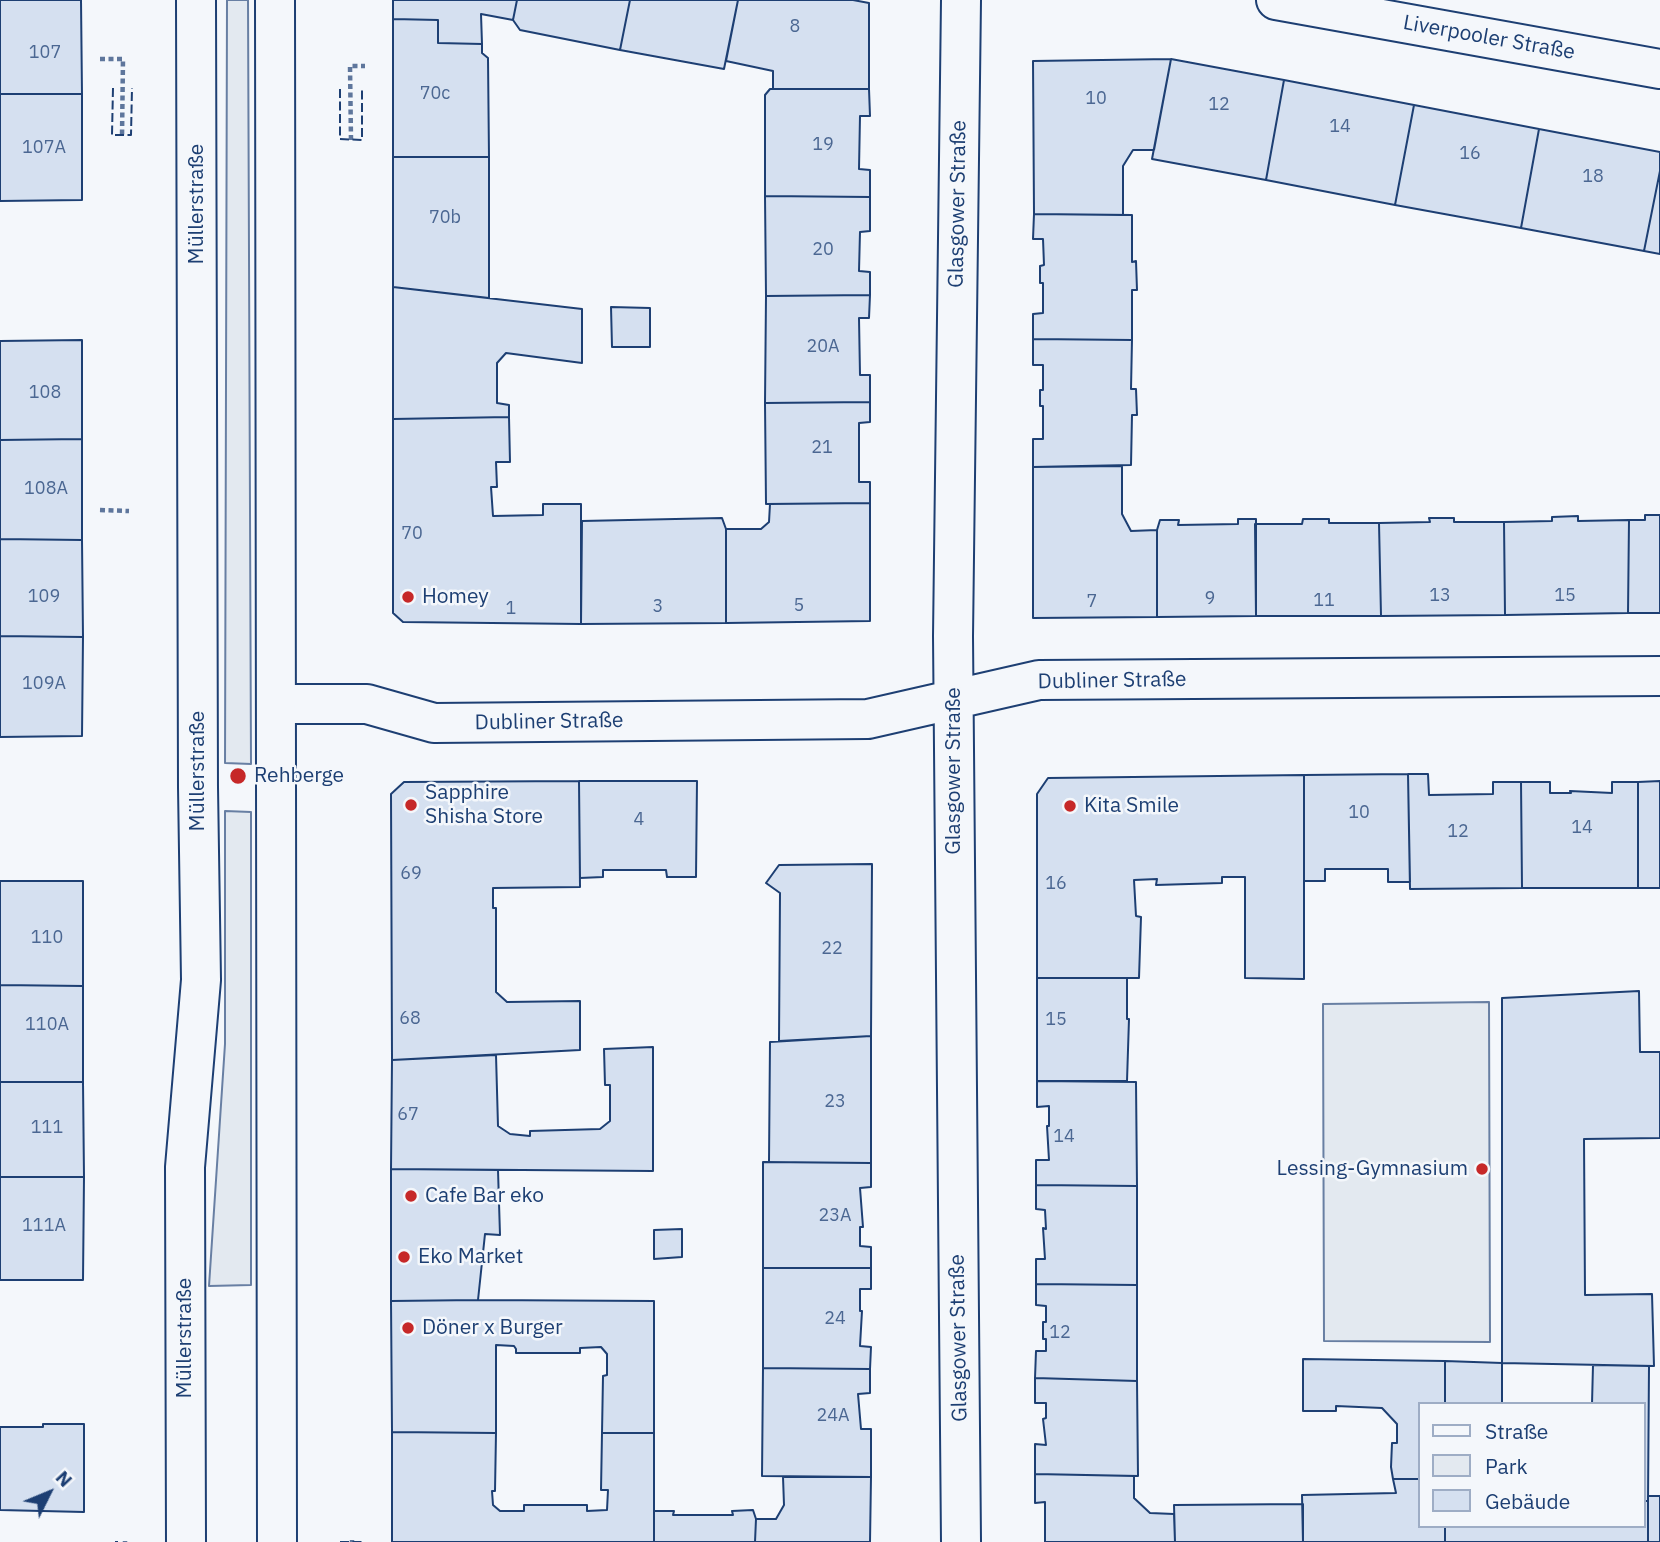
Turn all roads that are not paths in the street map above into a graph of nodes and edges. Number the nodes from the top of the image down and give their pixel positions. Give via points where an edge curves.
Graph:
1 (196, 0) edge
2 (275, 0) edge
3 (961, 0) edge
4 (1276, 0) edge
5 (1660, 69) edge
6 (1660, 676) edge
7 (954, 700) junction
8 (276, 704) junction
9 (186, 1542) edge
10 (277, 1542) edge
11 (961, 1542) edge

1 - 9 street, Müllerstraße via 201,980 185,1167
2 - 8 street
3 - 7 street, Glasgower Straße
4 - 5 street, Liverpooler Straße
6 - 7 street, Dubliner Straße via 1040,680
7 - 8 street, Dubliner Straße via 868,719 448,723 367,704
7 - 11 street, Glasgower Straße
8 - 10 street

